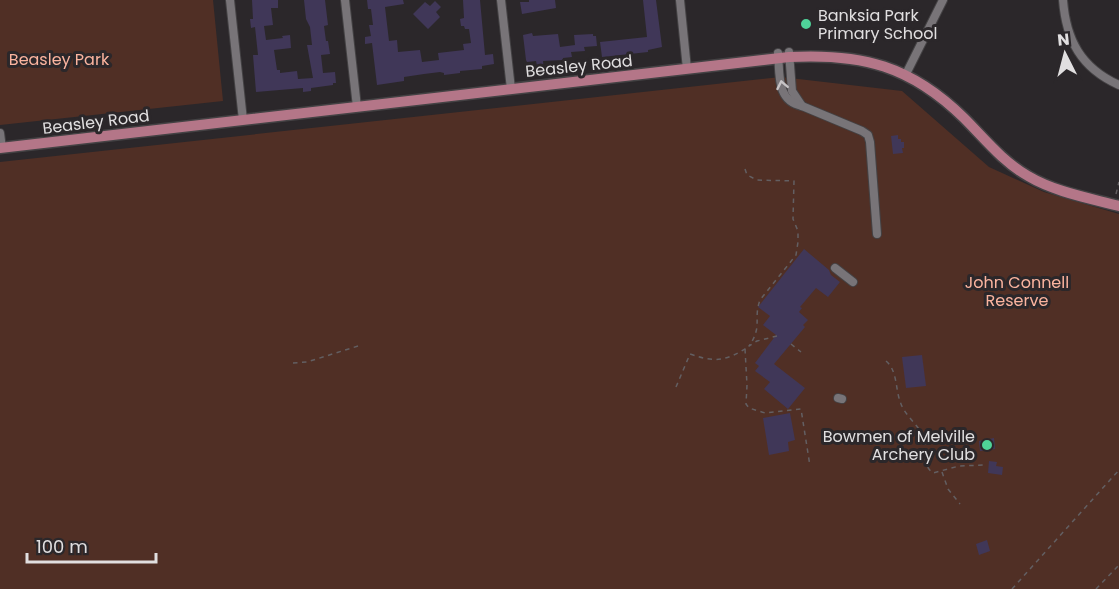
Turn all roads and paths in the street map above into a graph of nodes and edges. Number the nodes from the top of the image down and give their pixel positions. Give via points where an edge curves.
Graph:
1 (230, 0) edge
2 (345, 0) edge
3 (501, 0) edge
4 (680, 0) edge
5 (943, 0) edge
6 (1063, 0) edge
7 (783, 55) junction
8 (687, 67) junction
9 (907, 72) junction
10 (1119, 85) edge
11 (511, 86) junction
12 (357, 104) junction
13 (243, 117) junction
14 (1, 142) edge
15 (745, 169) dead end
16 (1119, 182) edge
17 (1117, 197) edge
18 (1119, 206) edge
19 (877, 234) dead end
20 (835, 268) dead end
21 (853, 282) dead end
22 (777, 336) dead end
23 (791, 344) dead end
24 (358, 346) dead end
25 (749, 346) junction
26 (745, 349) junction
27 (801, 352) dead end
28 (886, 361) dead end
29 (293, 363) dead end
30 (676, 387) dead end
31 (986, 465) dead end
32 (810, 466) dead end
33 (942, 471) junction
34 (1119, 471) edge
35 (960, 504) dead end
36 (1119, 565) edge
37 (1012, 589) edge
38 (1096, 589) edge

1 - 13 street
2 - 12 street
3 - 11 street
4 - 8 street
5 - 9 street
6 - 10 street via 1073,44 1097,73
7 - 8 main road, Beasley Road
7 - 9 main road, Beasley Road via 813,50 845,51 890,61
7 - 19 street via 792,91 802,106 868,135
8 - 11 main road, Beasley Road
9 - 17 main road, Beasley Road via 932,83 959,104 1027,168 1049,179
9 - 18 main road, Beasley Road via 1029,177
11 - 12 main road, Beasley Road
12 - 13 main road, Beasley Road
13 - 14 main road, Beasley Road
15 - 25 path via 747,175 757,180 794,181 793,219 798,231 796,255 760,300 758,330
16 - 17 path
20 - 21 street
22 - 25 path
23 - 27 path
24 - 29 path
25 - 26 path
26 - 30 path via 733,357 717,360 690,354
26 - 32 path via 746,404 765,412 801,409
28 - 33 path via 893,368 905,414 923,435 926,465 933,473
31 - 33 path
33 - 35 path via 948,489
34 - 37 path
36 - 38 path

